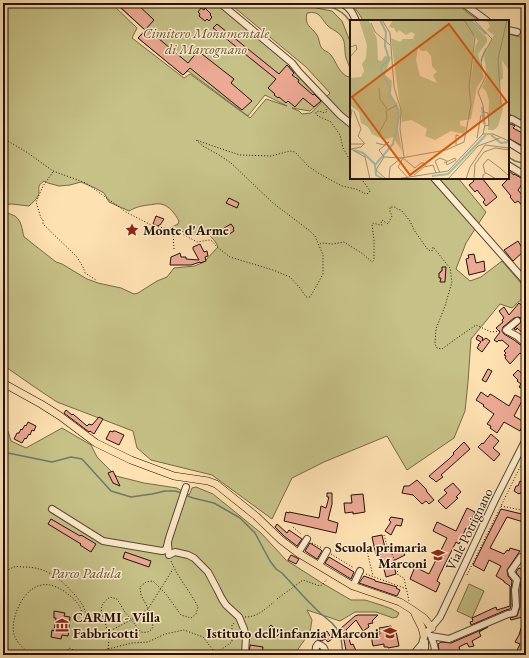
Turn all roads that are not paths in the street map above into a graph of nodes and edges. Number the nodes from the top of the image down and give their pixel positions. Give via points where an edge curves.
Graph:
1 (220, 3) edge
2 (341, 3) edge
3 (463, 3) edge
4 (356, 20) edge
5 (486, 20) edge
6 (509, 30) edge
7 (517, 32) tunnel mouth
8 (509, 120) edge
9 (350, 123) edge
10 (526, 127) edge
11 (509, 143) edge
12 (526, 153) edge
13 (509, 166) edge
14 (526, 176) edge
15 (435, 179) edge
16 (526, 282) edge
17 (517, 321) dead end
18 (526, 344) edge
19 (3, 383) edge
20 (526, 440) edge
21 (186, 487) dead end
22 (52, 509) dead end
23 (307, 539) road end
24 (168, 540) junction
25 (327, 552) dead end
26 (298, 553) junction
27 (526, 558) edge
28 (319, 565) junction
29 (360, 572) dead end
30 (353, 586) junction
31 (410, 606) junction
32 (432, 628) junction
33 (426, 640) junction
34 (245, 654) dead end
35 (315, 655) edge
36 (325, 655) edge
37 (414, 655) edge
38 (425, 655) edge
39 (436, 655) edge

1 - 9 street via 292,63
2 - 4 street via 348,7
3 - 5 street
6 - 7 street
8 - 10 street
11 - 12 street
13 - 14 street
15 - 16 street
17 - 18 street via 506,330
19 - 26 main road via 60,416 96,443 131,460 174,476 216,484
20 - 32 street, Viale Potrignano via 440,617
21 - 24 street
22 - 24 street via 103,541 162,552 166,550
23 - 26 street
24 - 34 street via 169,555 175,552 188,555 200,563 208,572 226,605 239,617 246,637
25 - 28 street
26 - 28 main road
27 - 33 street via 521,557 511,571 517,580 514,613 449,639
28 - 30 main road
29 - 30 street
30 - 31 main road
31 - 32 main road
31 - 33 main road
32 - 33 street, Viale Potrignano
33 - 37 street, Viale Potrignano
33 - 38 street
33 - 39 street via 434,645
35 - 36 street via 318,644 326,651

